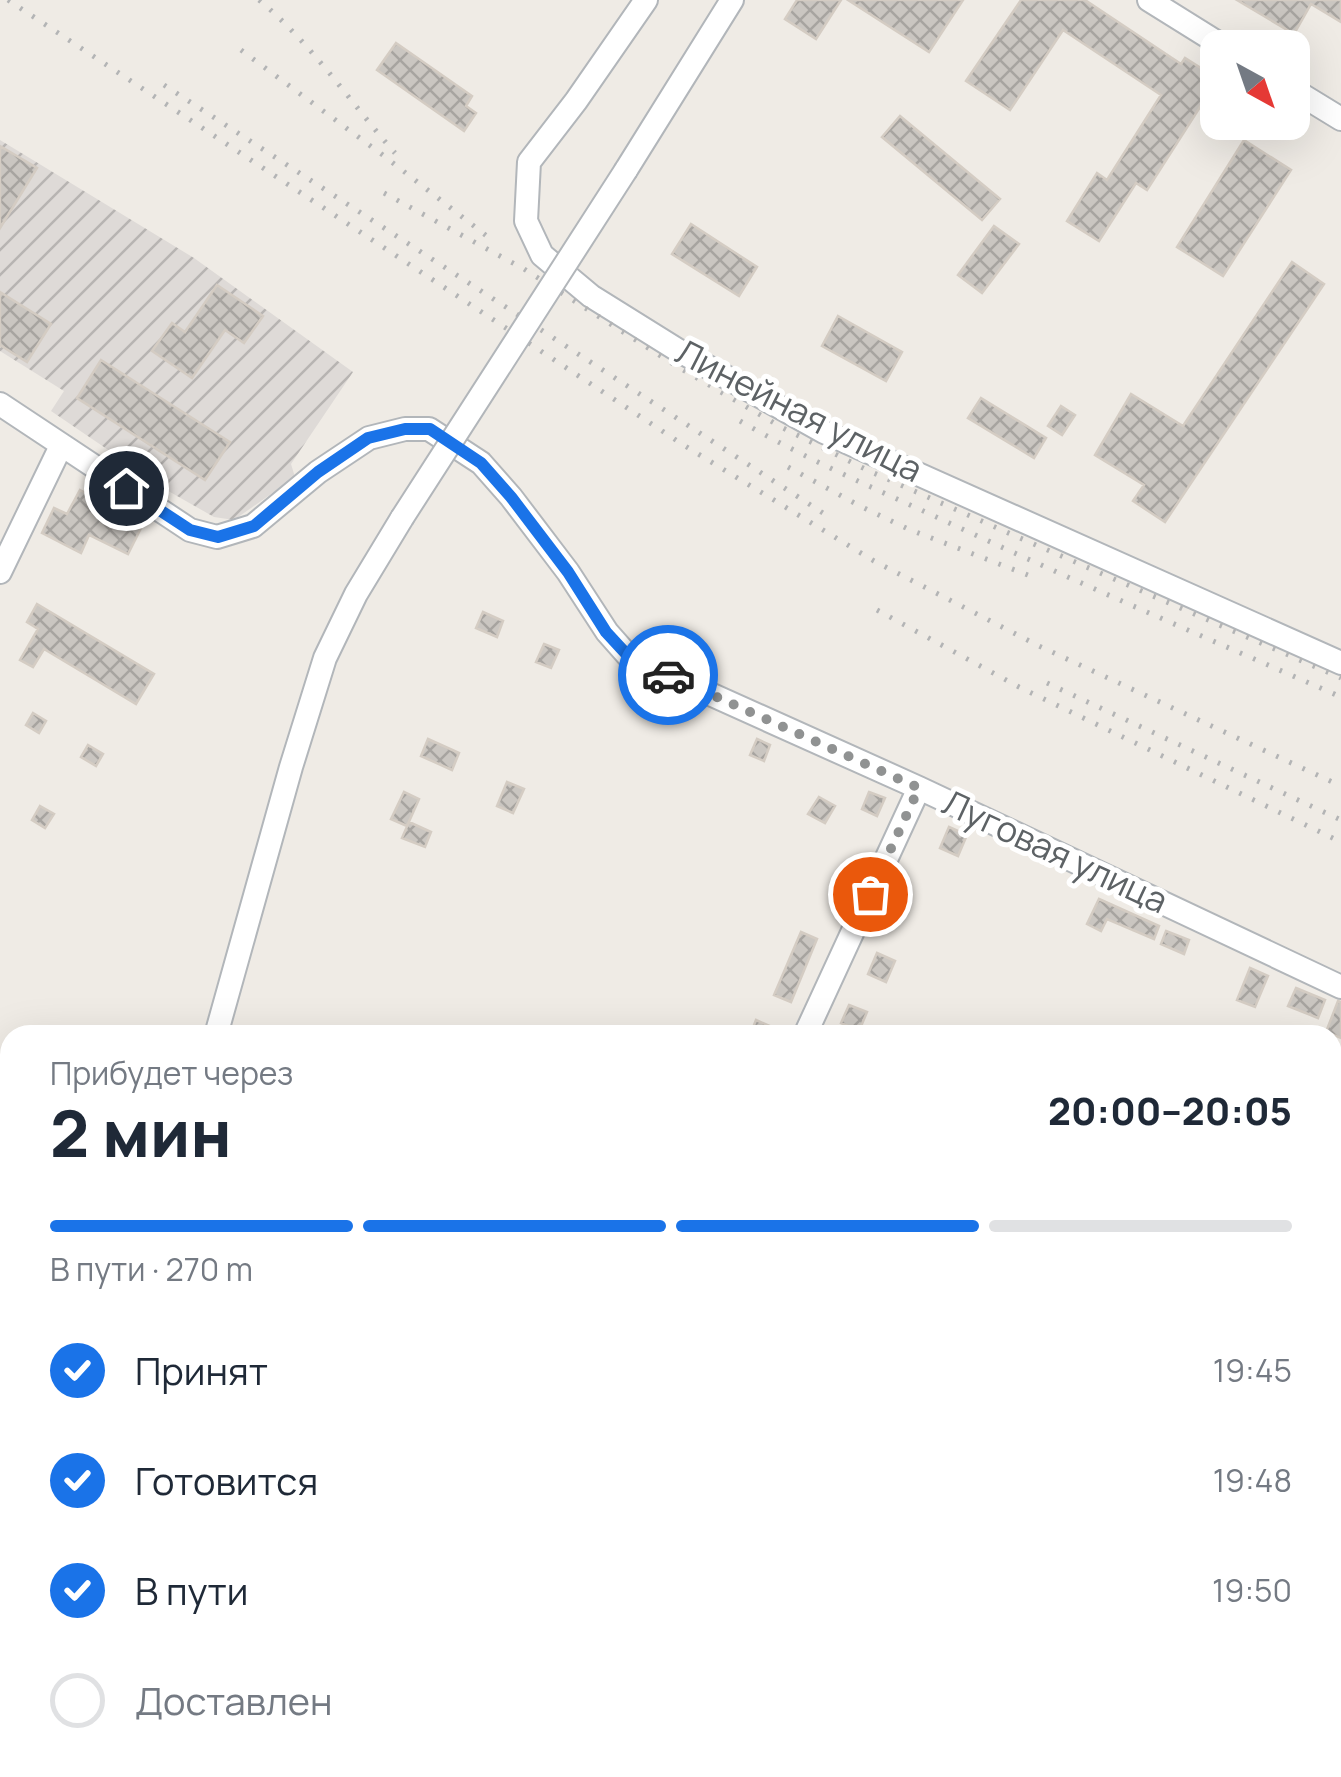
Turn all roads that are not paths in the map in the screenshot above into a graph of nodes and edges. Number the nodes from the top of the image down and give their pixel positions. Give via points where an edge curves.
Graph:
1 (646, 0) edge
2 (732, 0) edge
3 (1150, 0) edge
4 (1200, 32) edge
5 (1310, 100) edge
6 (1341, 119) edge
7 (0, 404) edge
8 (61, 446) junction
9 (0, 572) edge
10 (1341, 662) edge
11 (919, 788) junction
12 (1341, 987) edge
13 (219, 1025) edge
14 (810, 1025) edge

1 - 10 street, Линейная улица via 530,162 526,222 542,255 608,307 824,432
2 - 13 street, bridge via 356,594 325,658
3 - 4 street
5 - 6 street
7 - 8 street, Луговая улица
8 - 9 street
8 - 11 street, Луговая улица via 190,530 218,537 254,526 368,438 430,429 481,463 511,497 630,658
11 - 12 street, Луговая улица
11 - 14 street

